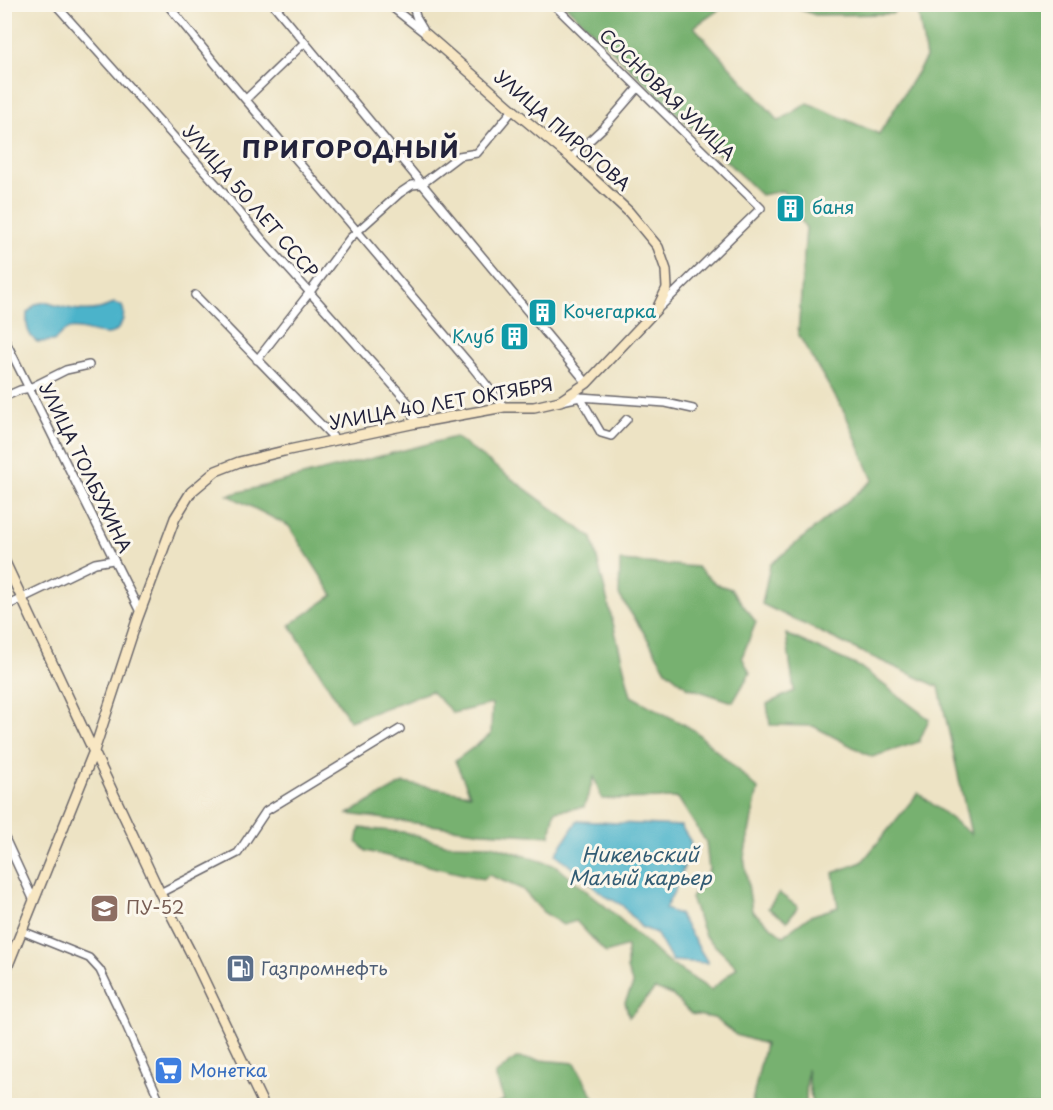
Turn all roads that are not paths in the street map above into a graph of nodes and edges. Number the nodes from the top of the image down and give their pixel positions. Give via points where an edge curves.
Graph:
1 (55, 4) edge
2 (167, 4) edge
3 (273, 4) edge
4 (388, 4) edge
5 (412, 4) edge
6 (553, 4) edge
7 (426, 34) junction
8 (304, 43) junction
9 (638, 88) junction
10 (246, 99) junction
11 (513, 110) junction
12 (571, 158) junction
13 (422, 184) junction
14 (761, 208) joint
15 (356, 231) junction
16 (310, 292) junction
17 (195, 296) dead end
18 (657, 309) junction
19 (4, 338) edge
20 (256, 360) junction
21 (89, 365) dead end
22 (587, 383) junction
23 (30, 388) junction
24 (4, 397) edge
25 (580, 397) junction
26 (560, 401) junction
27 (504, 407) junction
28 (693, 409) dead end
29 (627, 419) dead end
30 (416, 423) junction
31 (335, 439) junction
32 (4, 560) edge
33 (113, 560) junction
34 (22, 599) junction
35 (4, 607) edge
36 (140, 612) junction
37 (400, 729) dead end
38 (94, 750) junction
39 (4, 836) edge
40 (160, 893) junction
41 (34, 901) junction
42 (22, 931) junction
43 (4, 975) edge
44 (162, 1106) edge
45 (264, 1106) edge

1 - 16 street, УЛИЦА 50 ЛЕТ СССР
2 - 10 street
3 - 8 street
4 - 7 street, УЛИЦА ПИРОГОВА
5 - 7 street
6 - 9 street, СОСНОВАЯ УЛИЦА
7 - 11 street, УЛИЦА ПИРОГОВА
8 - 10 street
8 - 13 street
9 - 12 street
9 - 14 street, СОСНОВАЯ УЛИЦА
10 - 15 street
11 - 12 street, УЛИЦА ПИРОГОВА
11 - 13 street via 477,153 459,156
12 - 18 street, УЛИЦА ПИРОГОВА via 629,212 658,247 668,288
13 - 15 street via 400,193
13 - 22 street
14 - 18 street, УЛИЦА 40 ЛЕТ ОКТЯБРЯ
15 - 16 street
15 - 27 street
16 - 20 street
16 - 30 street, УЛИЦА 50 ЛЕТ СССР via 407,401
17 - 20 street
18 - 22 street, УЛИЦА 40 ЛЕТ ОКТЯБРЯ
19 - 23 street, УЛИЦА ТОЛБУХИНА
20 - 31 street
21 - 23 street via 66,370
22 - 26 street, УЛИЦА 40 ЛЕТ ОКТЯБРЯ
23 - 24 street
23 - 33 street, УЛИЦА ТОЛБУХИНА
25 - 26 street
25 - 28 street via 666,403
25 - 29 street via 601,433 611,436
26 - 27 street, УЛИЦА 40 ЛЕТ ОКТЯБРЯ via 534,407
27 - 30 street, УЛИЦА 40 ЛЕТ ОКТЯБРЯ
30 - 31 street, УЛИЦА 40 ЛЕТ ОКТЯБРЯ
31 - 36 street, УЛИЦА 40 ЛЕТ ОКТЯБРЯ via 239,462 216,471 191,492 175,518
32 - 34 street
33 - 34 street via 95,563
33 - 36 street, УЛИЦА ТОЛБУХИНА
34 - 35 street
34 - 38 street
36 - 38 street, УЛИЦА 40 ЛЕТ ОКТЯБРЯ
37 - 40 street via 266,812 238,853
38 - 40 street
38 - 41 street, УЛИЦА 40 ЛЕТ ОКТЯБРЯ
39 - 41 street
40 - 45 street
41 - 42 street, УЛИЦА 40 ЛЕТ ОКТЯБРЯ
42 - 43 street, УЛИЦА 40 ЛЕТ ОКТЯБРЯ
42 - 44 street via 89,958 100,970

